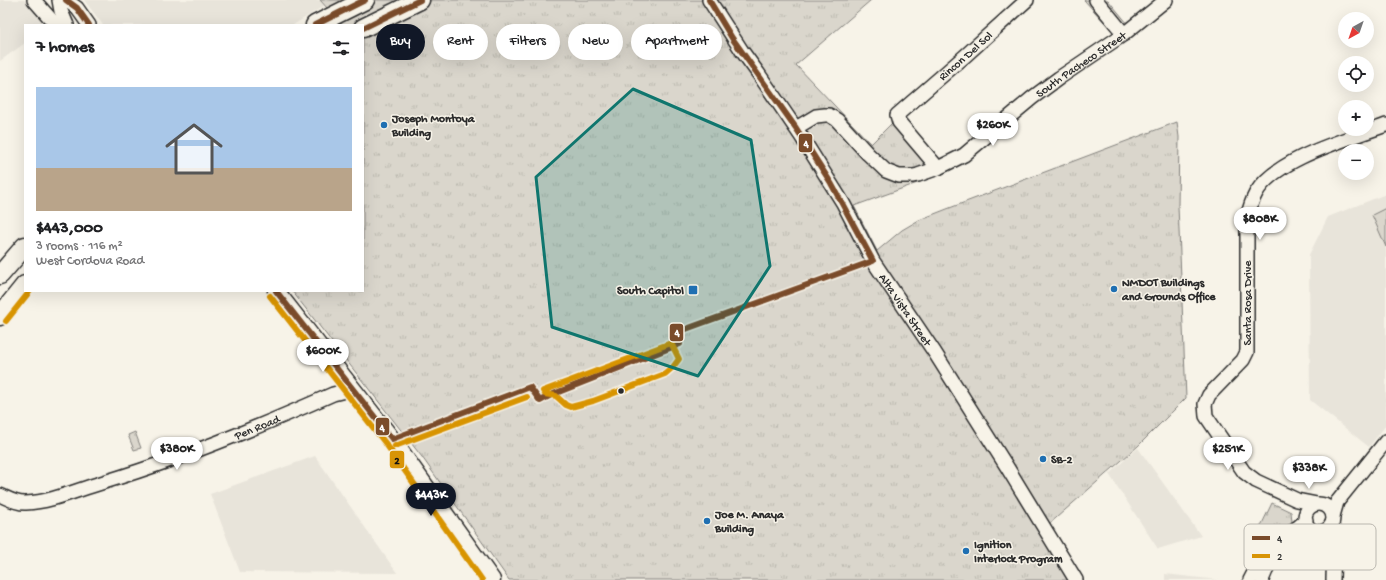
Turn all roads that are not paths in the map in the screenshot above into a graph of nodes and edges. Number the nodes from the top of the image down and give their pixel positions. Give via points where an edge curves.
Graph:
1 (34, 0) edge
2 (59, 0) edge
3 (66, 0) edge
4 (365, 0) edge
5 (420, 0) edge
6 (709, 0) edge
7 (1026, 0) edge
8 (1096, 0) edge
9 (1166, 0) edge
10 (55, 24) edge
11 (67, 24) edge
12 (88, 24) edge
13 (317, 24) edge
14 (364, 28) edge
15 (1124, 34) junction
16 (1386, 125) edge
17 (796, 128) junction
18 (938, 168) junction
19 (24, 247) edge
20 (0, 275) edge
21 (24, 286) edge
22 (277, 292) edge
23 (0, 316) edge
24 (353, 389) junction
25 (1385, 444) edge
26 (0, 494) edge
27 (1297, 500) junction
28 (1329, 510) junction
29 (1306, 517) junction
30 (1299, 524) edge
31 (1308, 524) edge
32 (1328, 524) edge
33 (1331, 524) edge
34 (1254, 570) edge
35 (1267, 570) edge
36 (1333, 570) edge
37 (492, 580) edge
38 (1076, 580) edge
39 (1250, 580) edge
40 (1262, 580) edge
41 (1333, 580) edge

1 - 10 street
2 - 11 street
3 - 12 street via 78,8
4 - 13 highway
5 - 14 highway
6 - 17 street, Alta Vista Street
7 - 18 street, Rincon Del Sol via 897,115 899,122
8 - 15 street
9 - 15 street, South Pacheco Street
15 - 18 street, South Pacheco Street via 1058,78 964,155
16 - 27 street, Santa Rosa Drive via 1300,157 1273,174 1256,192 1250,206 1247,219 1247,352 1243,360 1209,395 1205,404 1206,416 1244,472 1256,481
17 - 18 street, South Pacheco Street via 816,116 829,115 842,125 878,164 893,174 913,176
17 - 38 street, Alta Vista Street via 843,202 872,261 935,353
19 - 20 highway
21 - 23 highway
22 - 24 main road
24 - 26 street, Pen Road via 333,394 151,468 48,499 24,503
24 - 37 main road via 392,439
25 - 28 street
27 - 28 street
27 - 29 street
28 - 29 street via 1310,507
28 - 32 street
28 - 33 street
29 - 30 street
29 - 31 street
34 - 39 street
35 - 40 street
36 - 41 street

